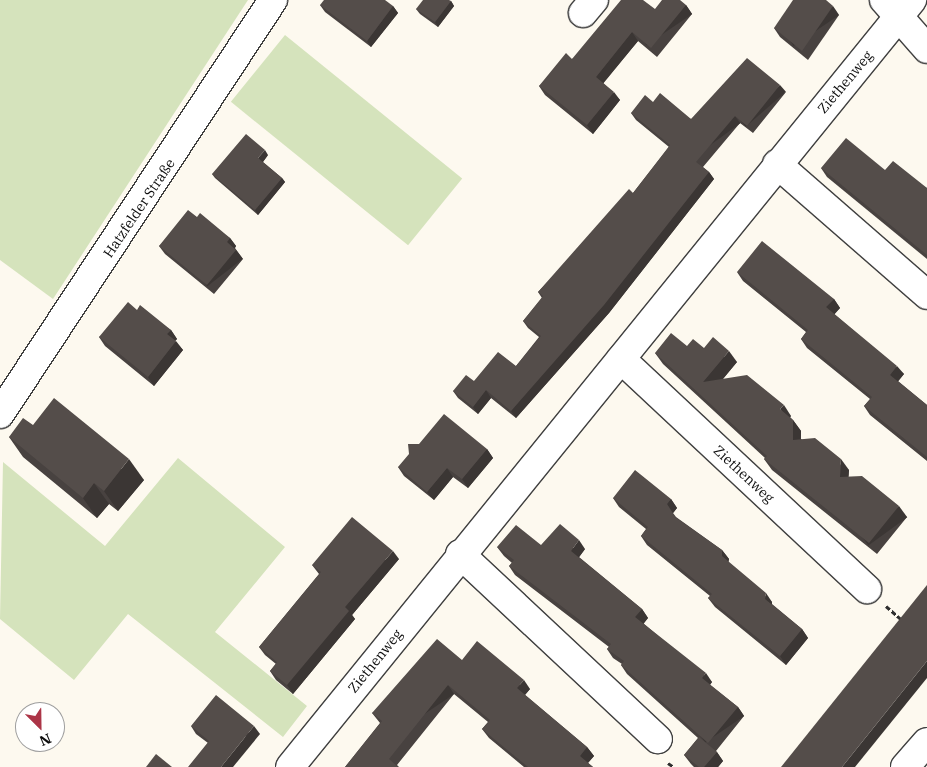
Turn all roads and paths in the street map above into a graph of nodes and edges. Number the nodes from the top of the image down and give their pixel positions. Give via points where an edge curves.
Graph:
1 (273, 0) edge
2 (898, 6) edge
3 (927, 49) edge
4 (777, 164) junction
5 (927, 295) edge
6 (621, 359) junction
7 (0, 414) edge
8 (460, 554) junction
9 (867, 589) joint
10 (907, 624) edge
11 (658, 739) dead end
12 (927, 742) edge
13 (290, 767) edge
14 (905, 767) edge

1 - 7 street, Hatzfelder Straße
2 - 3 street
2 - 4 street, Ziethenweg
4 - 5 street
4 - 6 street, Ziethenweg
6 - 8 street, Ziethenweg
6 - 9 street, Ziethenweg
8 - 11 street
8 - 13 street, Ziethenweg
9 - 10 path
12 - 14 street

